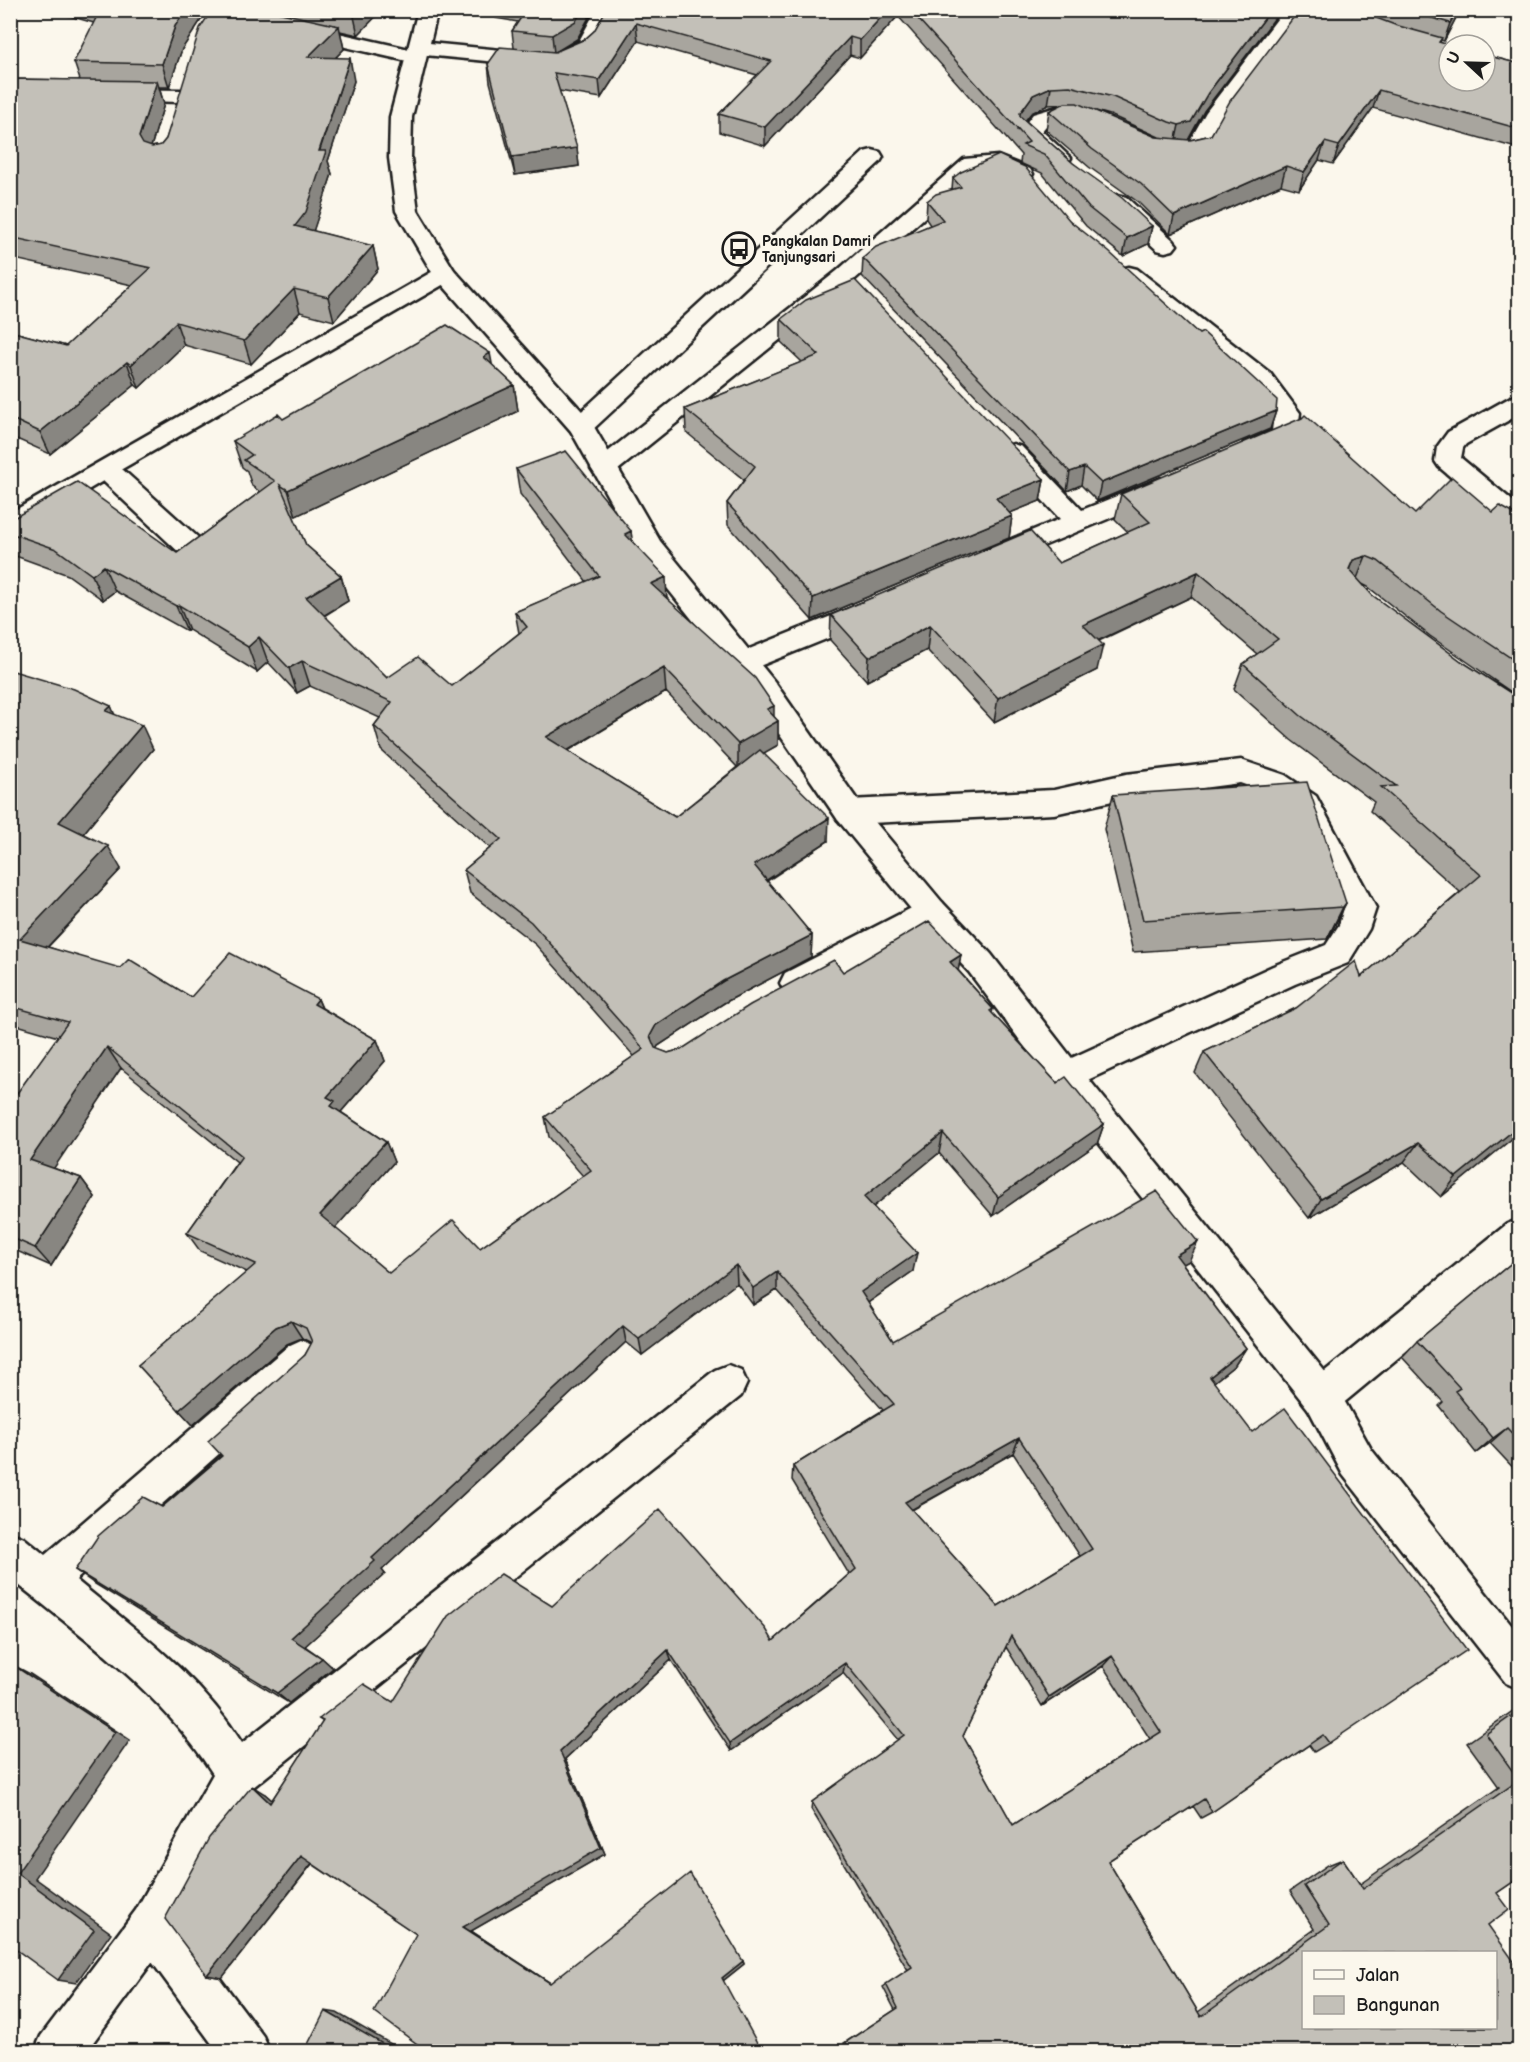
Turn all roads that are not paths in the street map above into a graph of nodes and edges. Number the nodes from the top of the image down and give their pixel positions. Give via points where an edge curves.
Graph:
1 (428, 10) edge
2 (606, 10) edge
3 (1295, 10) edge
4 (213, 12) edge
5 (206, 32) edge
6 (418, 52) junction
7 (101, 94) edge
8 (173, 118) edge
9 (1111, 126) edge
10 (1142, 140) edge
11 (872, 157) dead end
12 (1080, 174) edge
13 (1040, 188) edge
14 (1099, 188) edge
15 (1165, 245) dead end
16 (1113, 262) edge
17 (446, 274) junction
18 (1520, 402) edge
19 (580, 426) junction
20 (997, 437) edge
21 (1230, 459) edge
22 (105, 468) junction
23 (604, 468) junction
24 (1186, 477) edge
25 (1077, 521) junction
26 (1520, 522) edge
27 (10, 525) edge
28 (192, 548) edge
29 (968, 569) edge
30 (891, 602) edge
31 (742, 663) junction
32 (849, 812) junction
33 (931, 911) junction
34 (768, 999) edge
35 (1066, 1076) junction
36 (1520, 1235) edge
37 (301, 1358) edge
38 (728, 1383) dead end
39 (1322, 1396) junction
40 (10, 1552) edge
41 (46, 1581) junction
42 (1520, 1669) edge
43 (237, 1773) junction
44 (152, 1926) junction
45 (57, 2052) edge
46 (247, 2052) edge

1 - 6 main road
2 - 6 main road via 587,44 557,62
3 - 10 main road via 1214,117 1198,146 1179,152
4 - 5 main road
4 - 6 main road
6 - 17 main road via 401,117 401,169 407,211
7 - 8 main road via 183,87
9 - 12 main road via 1066,111 1054,113 1032,126 1030,132
11 - 19 main road
13 - 23 main road via 1032,179 998,163 972,164 853,284
14 - 15 main road via 1128,209
16 - 21 main road via 1261,379 1287,413 1284,436
17 - 19 main road
17 - 22 main road
18 - 26 main road via 1457,438 1450,447 1448,460
19 - 23 main road
20 - 25 main road
22 - 27 main road
22 - 28 main road
23 - 31 main road via 650,547
24 - 25 main road
25 - 29 main road
30 - 31 main road
31 - 32 main road
32 - 33 main road
32 - 35 main road via 1054,802 1126,786 1241,771 1274,783 1305,804 1360,908 1337,954
33 - 34 main road
33 - 35 main road via 980,963
35 - 39 main road
36 - 39 main road
37 - 41 main road
38 - 43 main road
39 - 42 main road via 1357,1462
40 - 41 main road
41 - 43 main road via 166,1681 209,1729
43 - 44 main road
44 - 45 main road
44 - 46 main road

